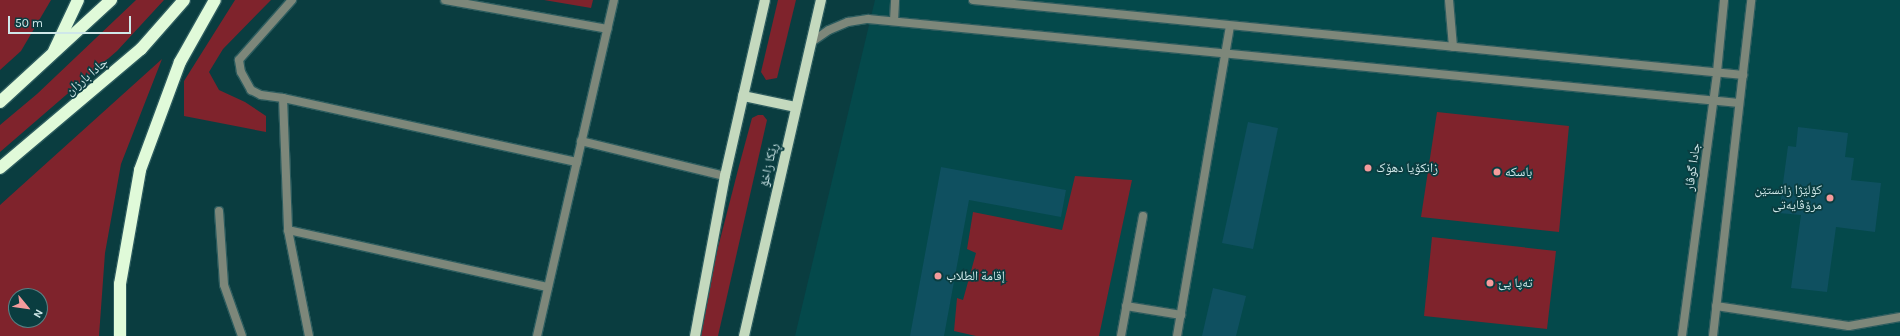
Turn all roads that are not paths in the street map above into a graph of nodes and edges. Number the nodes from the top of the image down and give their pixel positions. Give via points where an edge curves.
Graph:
1 (78, 0) edge
2 (111, 0) edge
3 (184, 0) edge
4 (215, 0) edge
5 (292, 0) edge
6 (445, 0) edge
7 (614, 0) edge
8 (765, 0) edge
9 (821, 0) edge
10 (895, 0) edge
11 (973, 0) edge
12 (1449, 0) edge
13 (1724, 0) edge
14 (1751, 0) edge
15 (459, 2) edge
16 (894, 21) junction
17 (1230, 26) junction
18 (607, 29) junction
19 (813, 41) junction
20 (1453, 47) junction
21 (1226, 52) junction
22 (51, 58) junction
23 (1717, 72) junction
24 (1743, 75) junction
25 (743, 96) junction
26 (283, 98) junction
27 (1714, 100) junction
28 (0, 102) edge
29 (1739, 103) junction
30 (795, 107) junction
31 (582, 141) junction
32 (577, 162) junction
33 (0, 168) edge
34 (725, 176) junction
35 (219, 211) dead end
36 (1143, 216) dead end
37 (288, 230) junction
38 (548, 287) junction
39 (1126, 306) junction
40 (1716, 306) junction
41 (1180, 315) junction
42 (1900, 317) edge
43 (120, 336) edge
44 (242, 336) edge
45 (309, 336) edge
46 (537, 336) edge
47 (695, 336) edge
48 (744, 336) edge
49 (1121, 336) edge
50 (1177, 336) edge
51 (1682, 336) edge
52 (1713, 336) edge

1 - 22 highway
2 - 22 highway
3 - 33 highway, جادا بارزان via 141,49
4 - 43 highway via 180,62 140,170 120,284
5 - 26 street via 239,60 241,72 251,90 261,95
6 - 15 street
7 - 18 street
8 - 25 main road
9 - 19 main road, ڕێکا زاخۆ
10 - 16 street
11 - 17 street
12 - 20 street
13 - 23 street, جادا گوڤار
14 - 24 street
15 - 18 street
16 - 19 street via 868,19 848,22 829,30
16 - 21 street
17 - 20 street
17 - 21 street
18 - 31 street
19 - 30 main road, ڕێکا زاخۆ
20 - 23 street
21 - 27 street
21 - 41 street
22 - 28 highway
23 - 24 street
23 - 27 street, جادا گوڤار
24 - 29 street
25 - 30 main road
25 - 34 main road
26 - 32 street
26 - 37 street
27 - 29 street
27 - 51 street, جادا گوڤار
29 - 40 street
30 - 48 main road, ڕێکا زاخۆ
31 - 32 street
31 - 34 street
32 - 38 street
34 - 47 main road
35 - 44 street via 224,285
36 - 39 street
37 - 38 street
37 - 45 street
38 - 46 street
39 - 41 street
39 - 49 street
40 - 42 street via 1849,326
40 - 52 street
41 - 50 street

